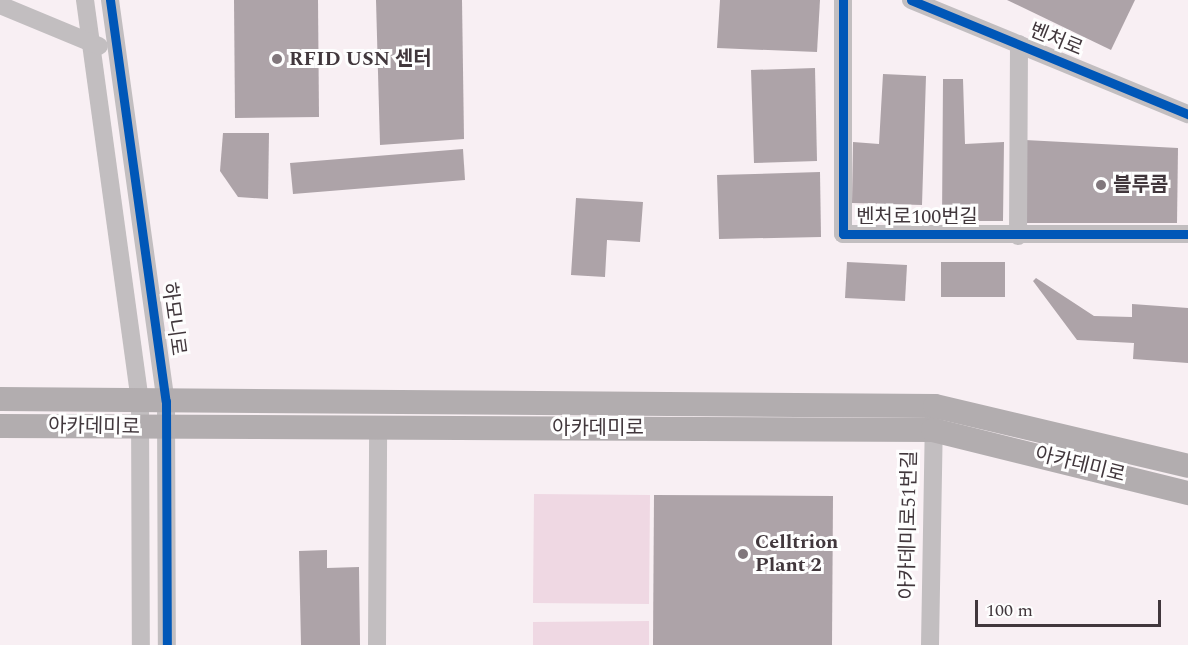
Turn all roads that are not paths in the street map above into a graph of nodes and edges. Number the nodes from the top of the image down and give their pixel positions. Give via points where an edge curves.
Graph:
1 (85, 0) edge
2 (110, 0) edge
3 (843, 0) edge
4 (911, 0) edge
5 (0, 5) edge
6 (91, 43) junction
7 (1019, 45) junction
8 (117, 54) junction
9 (1188, 114) edge
10 (1188, 234) edge
11 (1018, 236) junction
12 (0, 399) edge
13 (140, 400) junction
14 (166, 401) junction
15 (935, 406) junction
16 (0, 426) edge
17 (141, 427) junction
18 (378, 427) junction
19 (166, 428) junction
20 (933, 430) junction
21 (1188, 466) edge
22 (1188, 493) edge
23 (141, 645) edge
24 (167, 645) edge
25 (377, 645) edge
26 (930, 645) edge

1 - 6 street
2 - 8 street, 하모니로
3 - 11 street, 벤처로100번길 via 843,234
4 - 7 street, 벤처로
5 - 6 street
6 - 8 street
6 - 13 street
7 - 9 street, 벤처로
7 - 11 street
8 - 14 street, 하모니로
10 - 11 street, 벤처로100번길
12 - 13 main road, 아카데미로
13 - 14 main road, 아카데미로
13 - 17 street
14 - 15 main road, 아카데미로
14 - 19 street, 하모니로
15 - 20 street, 아카데미로51번길
15 - 21 main road, 아카데미로
16 - 17 main road, 아카데미로
17 - 19 main road, 아카데미로
17 - 23 street
18 - 19 main road, 아카데미로
18 - 20 main road, 아카데미로
18 - 25 street
19 - 24 street, 하모니로
20 - 22 main road, 아카데미로
20 - 26 street, 아카데미로51번길

